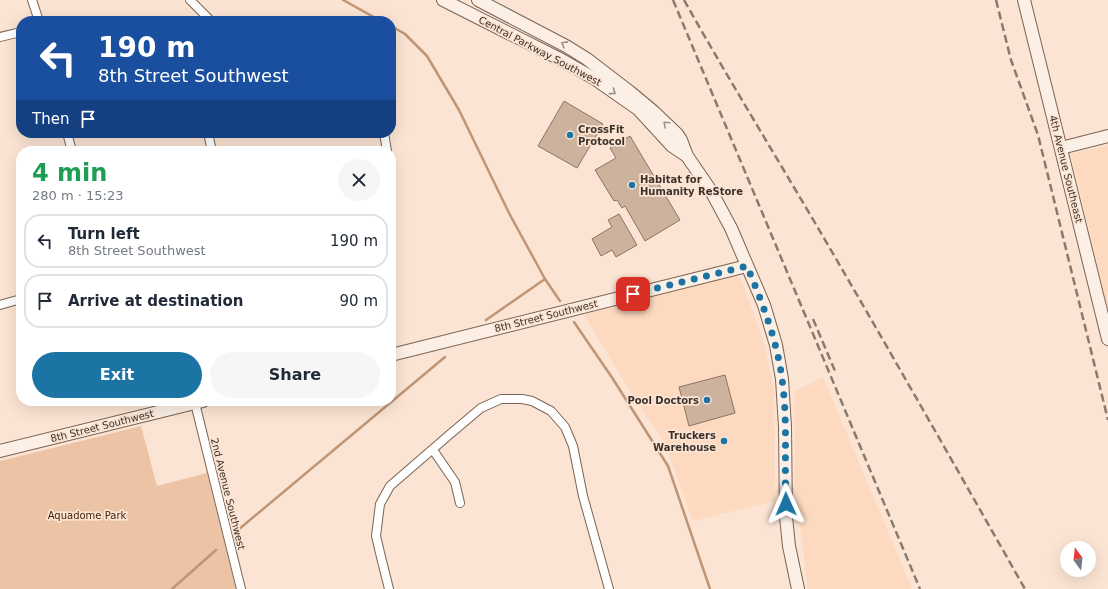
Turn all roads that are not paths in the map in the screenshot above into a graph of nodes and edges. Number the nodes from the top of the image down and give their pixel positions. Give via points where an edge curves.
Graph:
1 (32, 0) edge
2 (190, 0) edge
3 (443, 0) edge
4 (478, 0) edge
5 (1024, 0) edge
6 (37, 16) edge
7 (206, 16) edge
8 (16, 33) edge
9 (0, 37) edge
10 (1108, 136) edge
11 (1061, 148) junction
12 (687, 156) junction
13 (747, 266) junction
14 (16, 300) edge
15 (0, 305) edge
16 (1108, 339) edge
17 (396, 353) edge
18 (183, 406) edge
19 (200, 406) edge
20 (433, 450) junction
21 (0, 451) edge
22 (460, 504) dead end
23 (241, 589) edge
24 (389, 589) edge
25 (609, 589) edge
26 (798, 589) edge

1 - 6 street
2 - 7 street
3 -> 12 street, Central Parkway Southwest via 595,79 638,110 672,146
12 -> 4 street, Central Parkway Southwest via 676,134 630,92 588,59
5 - 11 street, 4th Avenue Southeast
8 - 9 street
10 - 11 street
11 - 16 street, 4th Avenue Southeast
12 - 13 street, Central Parkway Southwest via 731,228
13 - 17 street, 8th Street Southwest
13 - 26 street, Central Parkway Southwest via 764,306 776,345 782,379 786,427 786,517
14 - 15 street
18 - 21 street, 8th Street Southwest
19 - 23 street, 2nd Avenue Southwest
20 - 22 street via 455,482
20 - 24 street via 390,486 380,504 376,536
20 - 25 street via 482,408 501,399 532,401 551,411 564,427 573,446 583,496

